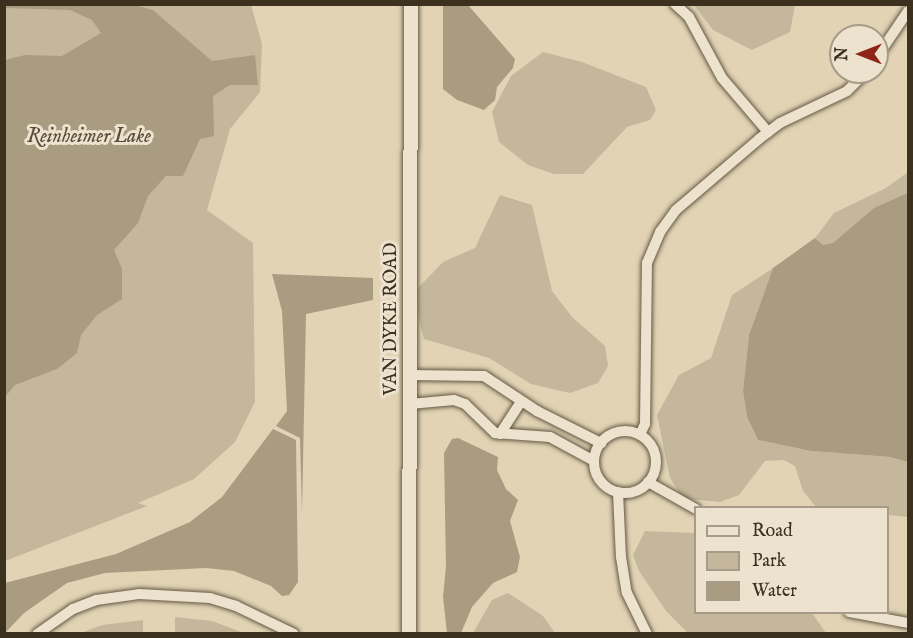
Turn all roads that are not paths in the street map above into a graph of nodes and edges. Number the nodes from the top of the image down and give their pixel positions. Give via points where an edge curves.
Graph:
1 (411, 4) edge
2 (675, 4) edge
3 (908, 8) edge
4 (889, 38) edge
5 (855, 84) edge
6 (768, 132) junction
7 (410, 375) junction
8 (521, 402) junction
9 (410, 404) junction
10 (500, 434) junction
11 (640, 435) junction
12 (601, 443) junction
13 (594, 461) junction
14 (648, 482) junction
15 (618, 492) junction
16 (694, 508) edge
17 (860, 614) edge
18 (909, 623) edge
19 (37, 633) edge
20 (294, 633) edge
21 (409, 633) edge
22 (647, 633) edge

1 - 7 street, VAN DYKE ROAD
2 - 6 street via 689,17 722,78
3 - 4 street
5 - 6 street via 847,92
6 - 11 street via 676,210 654,243 647,263 645,424
7 - 8 street via 484,376
7 - 9 street, VAN DYKE ROAD
8 - 10 street
8 - 12 street
9 - 10 street via 454,400 465,404 479,421
9 - 21 street, VAN DYKE ROAD
10 - 13 street via 550,437
11 - 12 street via 623,431
11 - 14 street via 649,442 656,462
12 - 13 street
13 - 15 street via 598,477
14 - 15 street via 635,491
14 - 16 street
15 - 22 street via 627,592
17 - 18 street
19 - 20 street via 73,609 96,600 139,594 210,598

